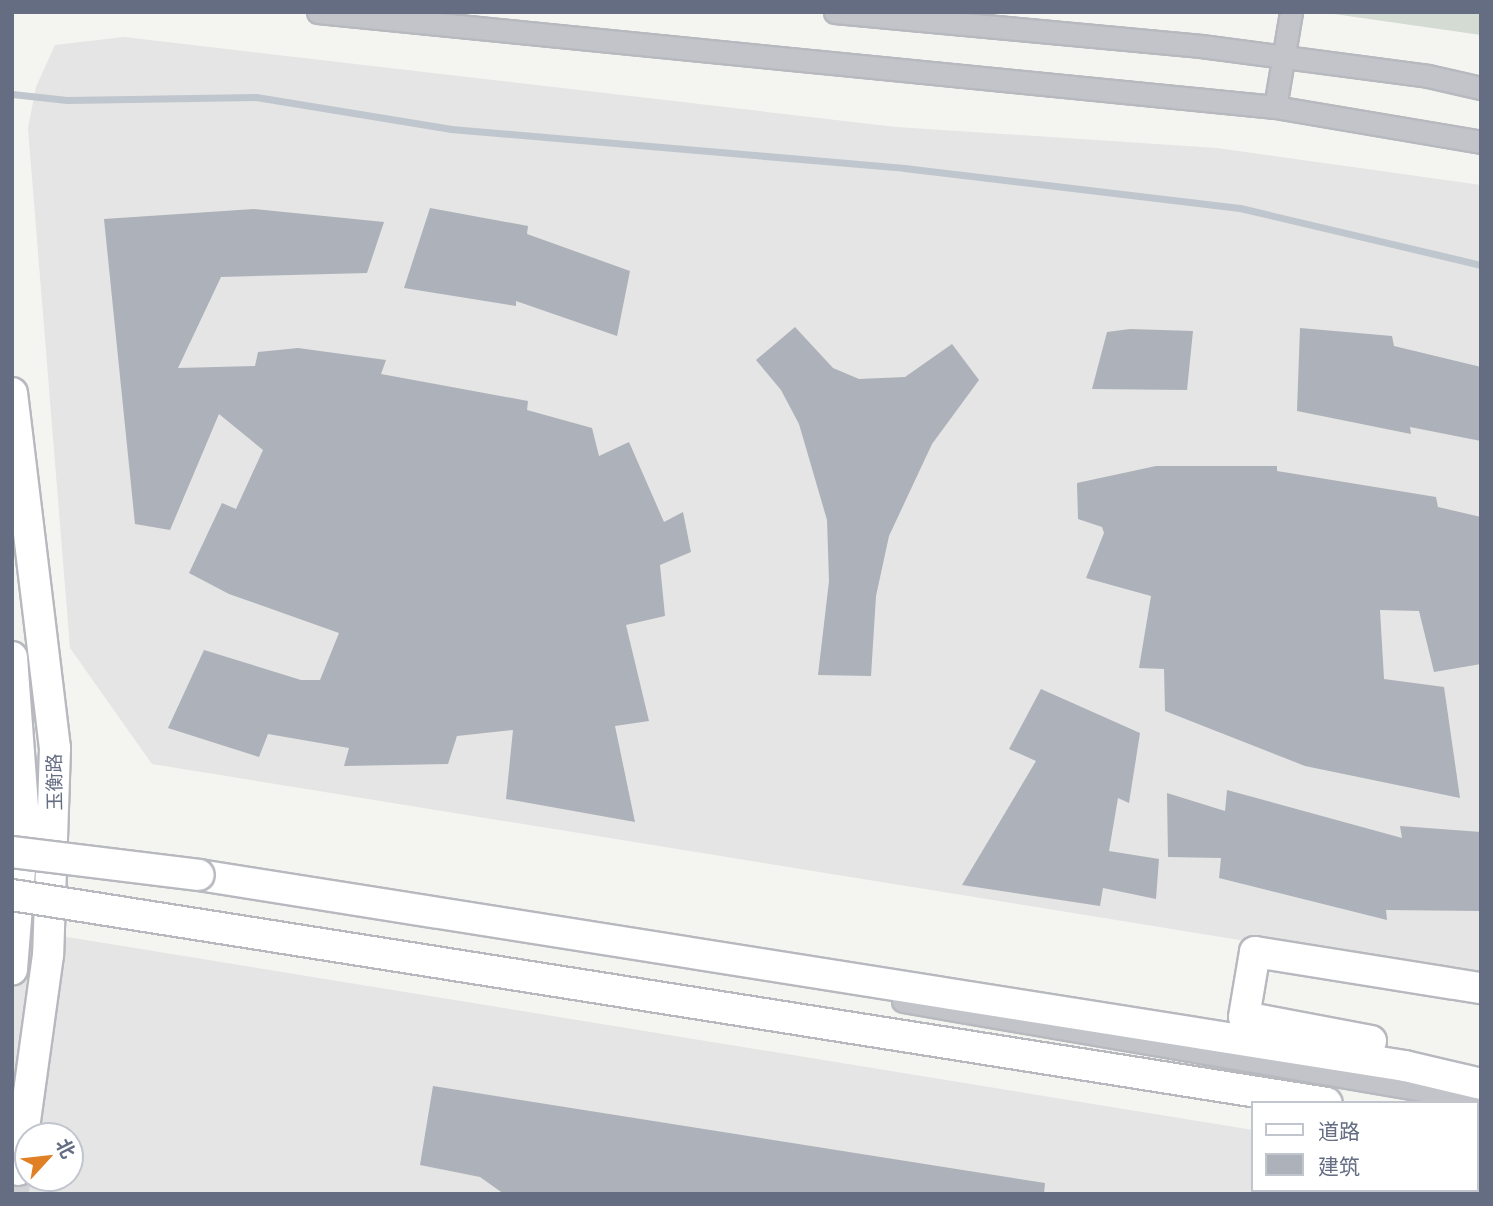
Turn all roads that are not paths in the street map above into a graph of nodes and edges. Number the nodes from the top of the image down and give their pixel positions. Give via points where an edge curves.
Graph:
1 (317, 12) edge
2 (835, 12) edge
3 (1291, 12) edge
4 (454, 19) edge
5 (1284, 56) junction
6 (1481, 88) edge
7 (1275, 107) junction
8 (1481, 142) edge
9 (12, 393) edge
10 (12, 657) edge
11 (18, 819) edge
12 (55, 824) junction
13 (55, 870) junction
14 (15, 873) edge
15 (12, 970) edge
16 (1481, 988) edge
17 (1481, 1063) edge
18 (1481, 1084) edge
19 (1481, 1100) edge
20 (1316, 1101) edge
21 (24, 1122) edge

1 - 4 street
2 - 5 street
3 - 5 street
4 - 7 street
5 - 6 street
5 - 7 street
7 - 8 street
9 - 12 main road, 玉衡路 via 51,701
10 - 11 main road, 玉衡路
11 - 12 main road
11 - 14 main road, 玉衡路
12 - 13 main road, 玉衡路
13 - 14 main road
13 - 19 street
13 - 21 main road, 玉衡路
14 - 15 main road, 玉衡路
14 - 18 main road, bridge via 226,880 1405,1066
14 - 20 main road, bridge
16 - 17 main road via 1255,953 1244,1017

